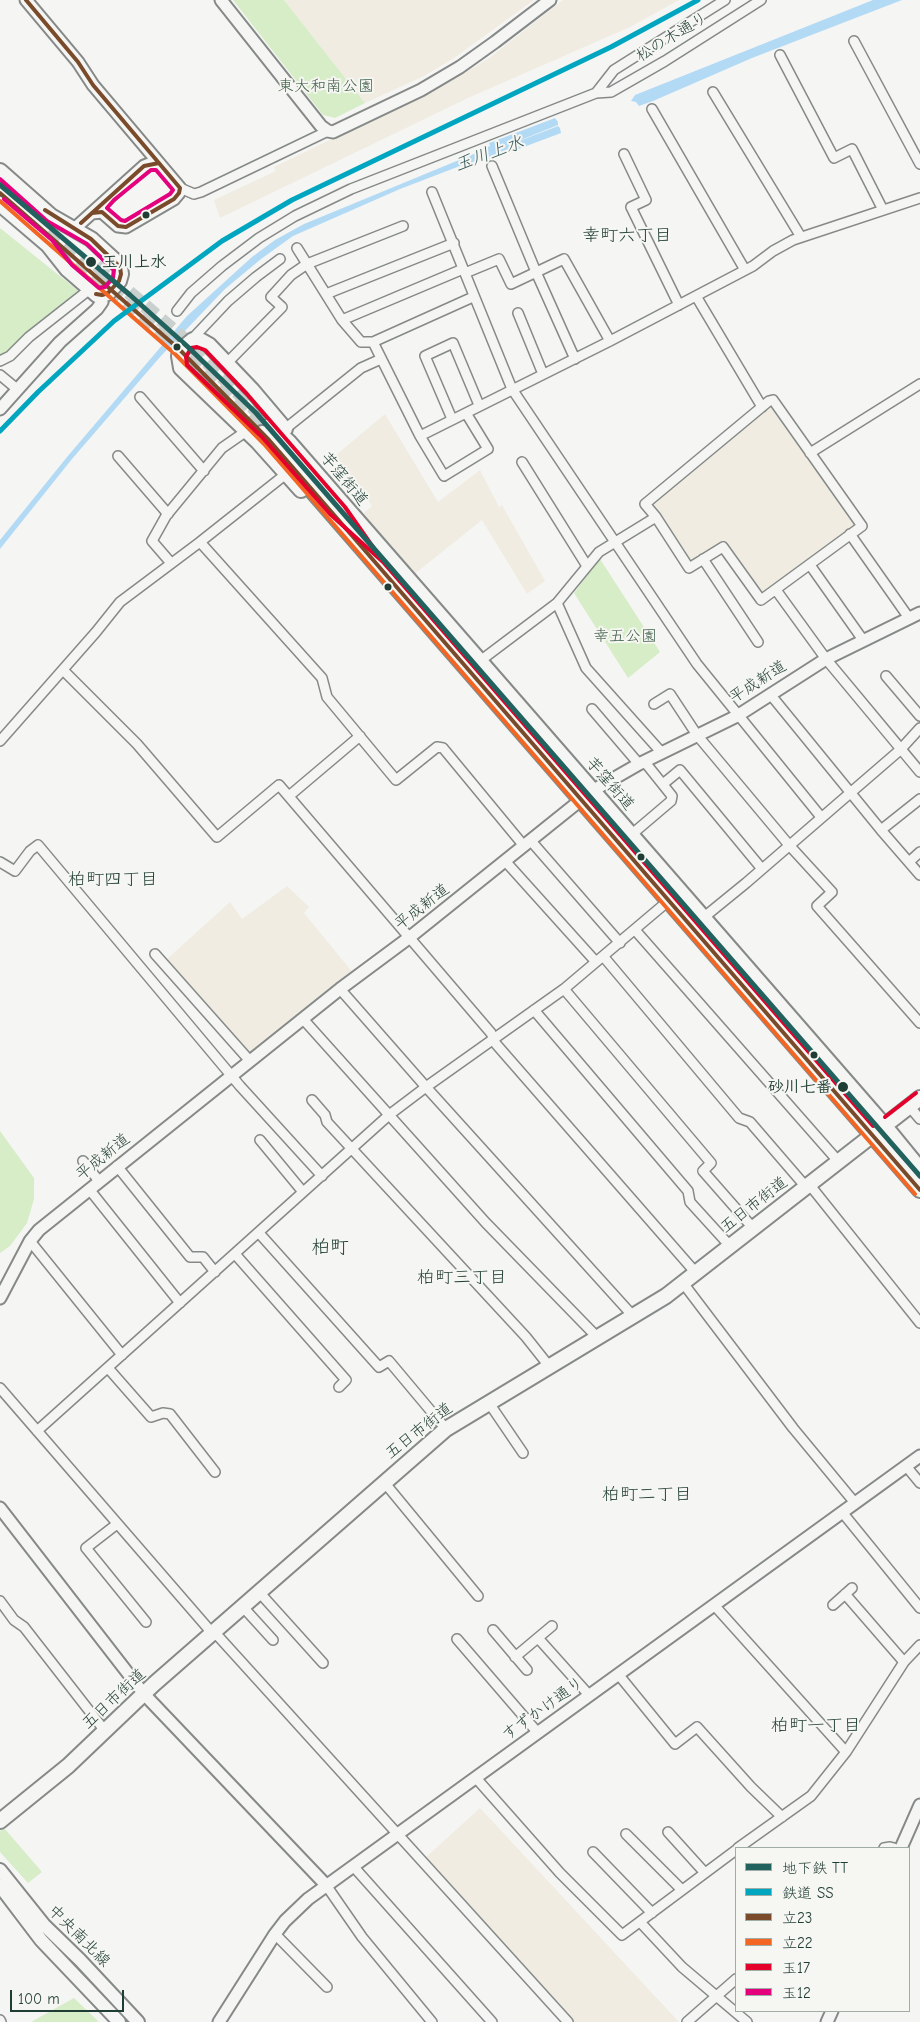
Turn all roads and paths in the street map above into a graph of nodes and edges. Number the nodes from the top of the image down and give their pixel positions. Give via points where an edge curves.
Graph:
1 (26, 0) edge
2 (221, 0) edge
3 (550, 0) edge
4 (725, 0) edge
5 (761, 0) edge
6 (854, 40) dead end
7 (780, 55) dead end
8 (713, 92) dead end
9 (596, 93) junction
10 (652, 109) dead end
11 (328, 131) junction
12 (148, 150) junction
13 (624, 154) dead end
14 (159, 163) junction
15 (920, 164) edge
16 (145, 166) junction
17 (492, 166) dead end
18 (0, 171) edge
19 (0, 183) edge
20 (180, 188) junction
21 (432, 192) dead end
22 (0, 193) edge
23 (920, 198) edge
24 (106, 202) junction
25 (0, 204) edge
26 (883, 210) junction
27 (92, 213) junction
28 (108, 215) junction
29 (403, 226) dead end
30 (74, 229) junction
31 (801, 237) junction
32 (454, 243) junction
33 (297, 248) dead end
34 (280, 259) dead end
35 (307, 264) junction
36 (745, 270) junction
37 (464, 271) junction
38 (536, 272) junction
39 (94, 292) junction
40 (326, 294) junction
41 (696, 296) junction
42 (473, 297) junction
43 (679, 304) junction
44 (177, 311) dead end
45 (518, 313) dead end
46 (342, 320) junction
47 (195, 336) dead end
48 (610, 341) junction
49 (373, 342) junction
50 (381, 359) junction
51 (575, 359) junction
52 (0, 361) edge
53 (227, 363) junction
54 (543, 374) junction
55 (0, 375) edge
56 (919, 388) edge
57 (17, 389) junction
58 (512, 389) junction
59 (140, 397) dead end
60 (479, 405) junction
61 (762, 407) junction
62 (0, 408) edge
63 (466, 413) junction
64 (452, 420) junction
65 (267, 429) tunnel mouth
66 (285, 429) junction
67 (245, 432) junction
68 (420, 436) junction
69 (810, 453) junction
70 (118, 456) dead end
71 (522, 462) dead end
72 (204, 471) junction
73 (286, 474) junction
74 (168, 514) junction
75 (656, 517) junction
76 (850, 534) junction
77 (200, 542) junction
78 (615, 542) junction
79 (703, 559) junction
80 (382, 561) junction
81 (171, 563) junction
82 (810, 565) junction
83 (587, 566) junction
84 (776, 590) junction
85 (556, 603) junction
86 (920, 613) edge
87 (909, 618) junction
88 (863, 640) junction
89 (758, 642) dead end
90 (826, 659) junction
91 (480, 661) junction
92 (63, 670) junction
93 (886, 676) dead end
94 (770, 694) junction
95 (654, 704) dead end
96 (592, 709) dead end
97 (737, 716) junction
98 (920, 716) edge
99 (920, 728) edge
100 (697, 735) junction
101 (360, 736) junction
102 (0, 741) edge
103 (900, 750) junction
104 (662, 753) junction
105 (641, 762) junction
106 (920, 772) edge
107 (663, 784) junction
108 (592, 791) junction
109 (850, 793) junction
110 (289, 796) junction
111 (920, 799) edge
112 (581, 800) junction
113 (820, 817) junction
114 (881, 830) junction
115 (631, 835) junction
116 (527, 843) junction
117 (789, 845) junction
118 (920, 852) edge
119 (0, 862) edge
120 (506, 862) junction
121 (909, 862) junction
122 (762, 869) junction
123 (920, 875) edge
124 (680, 891) junction
125 (669, 901) junction
126 (703, 918) junction
127 (635, 930) junction
128 (410, 937) junction
129 (620, 943) junction
130 (155, 954) dead end
131 (600, 959) junction
132 (340, 989) junction
133 (564, 989) junction
134 (534, 1010) junction
135 (303, 1019) junction
136 (920, 1023) edge
137 (494, 1040) junction
138 (250, 1061) junction
139 (231, 1075) junction
140 (426, 1086) junction
141 (312, 1100) dead end
142 (915, 1102) edge
143 (389, 1115) junction
144 (920, 1119) edge
145 (884, 1125) junction
146 (872, 1134) junction
147 (260, 1140) dead end
148 (351, 1149) junction
149 (83, 1161) dead end
150 (838, 1161) junction
151 (117, 1166) junction
152 (920, 1169) edge
153 (322, 1176) junction
154 (99, 1181) junction
155 (807, 1186) junction
156 (89, 1189) junction
157 (920, 1190) edge
158 (303, 1192) junction
159 (753, 1228) junction
160 (259, 1233) junction
161 (30, 1241) junction
162 (730, 1246) junction
163 (235, 1254) junction
164 (215, 1272) junction
165 (696, 1273) junction
166 (683, 1283) junction
167 (0, 1298) edge
168 (180, 1303) junction
169 (633, 1316) junction
170 (920, 1323) edge
171 (597, 1337) junction
172 (122, 1354) junction
173 (549, 1366) junction
174 (108, 1368) junction
175 (339, 1387) dead end
176 (0, 1388) edge
177 (489, 1403) junction
178 (446, 1429) junction
179 (37, 1431) junction
180 (523, 1453) dead end
181 (920, 1456) edge
182 (906, 1466) junction
183 (215, 1472) dead end
184 (384, 1482) junction
185 (920, 1483) edge
186 (855, 1503) junction
187 (0, 1508) edge
188 (842, 1512) junction
189 (117, 1524) junction
190 (259, 1592) junction
191 (478, 1596) dead end
192 (0, 1601) edge
193 (714, 1605) junction
194 (833, 1605) dead end
195 (243, 1607) junction
196 (920, 1608) edge
197 (146, 1622) dead end
198 (552, 1626) dead end
199 (493, 1630) dead end
200 (213, 1634) junction
201 (538, 1638) junction
202 (456, 1639) dead end
203 (273, 1640) dead end
204 (920, 1645) edge
205 (515, 1656) junction
206 (904, 1662) junction
207 (323, 1663) dead end
208 (527, 1670) dead end
209 (618, 1674) junction
210 (144, 1694) junction
211 (589, 1695) junction
212 (105, 1731) junction
213 (538, 1733) junction
214 (846, 1752) junction
215 (476, 1778) junction
216 (920, 1805) edge
217 (782, 1817) junction
218 (0, 1821) edge
219 (668, 1832) dead end
220 (398, 1834) junction
221 (626, 1834) dead end
222 (740, 1847) edge
223 (901, 1847) edge
224 (735, 1850) edge
225 (593, 1852) dead end
226 (353, 1866) junction
227 (0, 1870) edge
228 (705, 1873) junction
229 (326, 1885) junction
230 (0, 1886) edge
231 (682, 1890) junction
232 (652, 1913) junction
233 (640, 1922) junction
234 (274, 1934) junction
235 (735, 1980) edge
236 (327, 1987) dead end
237 (717, 1997) junction
238 (119, 2022) edge
239 (138, 2022) edge
240 (219, 2022) edge
241 (432, 2022) edge
242 (492, 2022) edge
243 (568, 2022) edge
244 (688, 2022) edge
245 (747, 2022) edge

1 - 12 street
2 - 11 street
3 - 11 street via 460,67 345,127
4 - 9 street via 614,70
5 - 9 street, 松の木通り via 610,92
6 - 15 street
7 - 26 street via 834,158 852,149
8 - 31 street
9 - 44 street, 松の木通り via 351,189 295,216 222,266 191,293
10 - 36 street
11 - 20 street via 201,192 194,194
12 - 14 street
12 - 16 street
13 - 43 street via 646,200 631,208
14 - 16 street
14 - 20 street
16 - 24 street
17 - 38 street
18 - 30 main road via 51,216
19 - 22 main road via 51,231
20 - 28 street via 174,199 126,227 118,226
21 - 32 street
23 - 26 street
24 - 27 street
24 - 28 street
25 - 39 main road
26 - 31 street
27 - 28 street
27 - 30 street
29 - 35 street
30 - 39 main road via 91,239 120,267 119,281 108,293
31 - 36 street via 772,251
32 - 37 street
32 - 40 street
33 - 35 street
34 - 47 street via 228,301
35 - 40 street
35 - 53 street via 290,275 271,297 282,307
36 - 41 street
37 - 38 street via 499,259 511,284
37 - 42 street
37 - 46 street
38 - 48 street via 564,258
38 - 51 street
39 - 52 street
39 - 57 street via 102,302 97,309 60,342
40 - 46 street
41 - 43 street
41 - 61 street
42 - 49 street
42 - 58 street
43 - 48 street
45 - 54 street
46 - 49 street via 361,342
48 - 51 street
49 - 50 street
50 - 66 street via 361,368
50 - 68 street
51 - 54 street
53 - 66 main road
53 - 67 main road via 202,340 187,343 179,356 181,368
54 - 58 street
55 - 57 street
56 - 69 street
57 - 62 street
58 - 60 street
58 - 78 street
59 - 72 street
60 - 63 street
60 - 64 street via 453,344 425,356
61 - 69 street via 773,400
61 - 75 street via 644,504
63 - 64 street
63 - 68 street via 488,448 444,476
64 - 68 street
65 - 80 main road, 芋窪街道 via 295,449
66 - 80 main road via 350,503
67 - 72 street via 222,448
67 - 73 main road
69 - 76 street via 862,526
70 - 74 street
71 - 83 street
72 - 74 street
73 - 77 street
73 - 80 main road via 326,518
74 - 81 street via 152,541
75 - 78 street
75 - 79 street via 689,568
76 - 82 street
76 - 87 street
77 - 81 street
77 - 101 street via 322,678 327,697
78 - 83 street via 599,552
78 - 97 street via 697,664
79 - 84 street via 723,547 761,600
79 - 89 street
80 - 91 main road, 芋窪街道
80 - 112 main road, 芋窪街道
81 - 92 street via 120,602
82 - 84 street
82 - 88 street
83 - 85 street
84 - 90 street
85 - 91 street
85 - 104 street via 586,668
86 - 87 street, 平成新道
87 - 88 street, 平成新道
88 - 90 street, 平成新道
90 - 94 street, 平成新道
90 - 103 street
91 - 108 main road, 芋窪街道
92 - 102 street
92 - 110 street via 138,744 218,838 279,784
93 - 98 street
94 - 97 street, 平成新道
94 - 109 street
95 - 100 street via 670,694
96 - 105 street
97 - 100 street, 平成新道
97 - 113 street
99 - 103 street
100 - 104 street, 平成新道
100 - 117 street
101 - 110 street
101 - 116 street via 396,780 437,747 443,748
103 - 106 street
103 - 109 street
104 - 105 street, 平成新道
105 - 107 street
105 - 108 street, 平成新道
107 - 115 street via 672,796 671,801
107 - 122 street via 680,770
108 - 112 street, 平成新道
108 - 115 main road, 芋窪街道
109 - 113 street
109 - 114 street
110 - 128 street
111 - 114 street
112 - 116 street, 平成新道
112 - 125 main road, 芋窪街道
113 - 117 street
114 - 121 street
115 - 124 main road, 芋窪街道
116 - 120 street, 平成新道
116 - 129 street
117 - 122 street
117 - 136 street via 832,892 817,906
118 - 121 street
119 - 139 street via 15,871 38,845
120 - 128 street, 平成新道
120 - 131 street
121 - 123 street
122 - 126 street
124 - 125 street
124 - 126 main road, 芋窪街道
125 - 127 street
125 - 146 main road, 芋窪街道
126 - 145 main road, 芋窪街道
127 - 129 street
127 - 150 street
128 - 132 street, 平成新道
128 - 137 street
129 - 131 street
130 - 138 street
131 - 133 street
131 - 155 street via 739,1118 750,1122
132 - 135 street, 平成新道
132 - 140 street
133 - 134 street
133 - 159 street via 711,1163 703,1170
134 - 137 street
134 - 162 street via 688,1191 690,1202
135 - 138 street, 平成新道
135 - 143 street
137 - 140 street
137 - 165 street
138 - 139 street, 平成新道
139 - 151 street, 平成新道
139 - 153 street
140 - 143 street
140 - 169 street
141 - 148 street
142 - 144 street
142 - 145 main road, 五日市街道
143 - 148 street
143 - 171 street
145 - 146 main road, 五日市街道
145 - 152 main road, 芋窪街道
146 - 150 main road, 五日市街道
146 - 157 main road, 芋窪街道
147 - 158 street
148 - 153 street
148 - 173 street via 526,1337
149 - 154 street
150 - 155 main road, 五日市街道
151 - 154 street, 平成新道
151 - 164 street via 190,1256 203,1257
153 - 158 street
154 - 156 street, 平成新道
155 - 159 main road, 五日市街道
155 - 170 street
156 - 161 street, 平成新道
156 - 168 street
158 - 160 street
159 - 162 main road, 五日市街道
160 - 163 street
160 - 178 street via 379,1367 389,1361
161 - 167 street, 平成新道
161 - 172 street
162 - 165 main road, 五日市街道
163 - 164 street
163 - 175 street via 346,1380
164 - 168 street
165 - 166 main road, 五日市街道
166 - 169 main road, 五日市街道
166 - 186 street via 793,1428
168 - 172 street
169 - 171 main road, 五日市街道
171 - 173 main road, 五日市街道
172 - 174 street
173 - 177 main road, 五日市街道
174 - 179 street
174 - 183 street via 151,1417 170,1414
176 - 179 street
177 - 178 main road, 五日市街道
177 - 180 street
178 - 184 main road, 五日市街道
179 - 189 street
181 - 182 street, すずかけ通り
182 - 185 street
182 - 186 street, すずかけ通り
184 - 190 main road, 五日市街道
184 - 191 street
186 - 188 street, すずかけ通り
187 - 210 street
188 - 193 street, すずかけ通り
188 - 196 street
189 - 197 street via 86,1548
189 - 200 street
190 - 195 main road, 五日市街道
190 - 207 street
192 - 212 street
193 - 209 street, すずかけ通り
193 - 214 street
194 - 206 street via 848,1591
195 - 200 main road, 五日市街道
195 - 203 street
198 - 201 street
199 - 205 street
200 - 210 main road, 五日市街道
200 - 220 street
201 - 205 street
201 - 211 street
202 - 213 street
204 - 206 street
205 - 208 street
206 - 214 street
209 - 211 street, すずかけ通り
209 - 217 street via 675,1744 697,1727
210 - 212 main road, 五日市街道
210 - 229 street
211 - 213 street, すずかけ通り
212 - 218 main road, 五日市街道 via 53,1780
213 - 215 street, すずかけ通り
214 - 217 street via 811,1796
215 - 220 street, すずかけ通り
215 - 233 street via 560,1873 622,1935
216 - 223 street
217 - 222 street
219 - 228 street
220 - 226 street, すずかけ通り
220 - 243 street
221 - 231 street
224 - 228 street
225 - 232 street
226 - 229 street, すずかけ通り
226 - 242 street
227 - 239 main road, 中央南北線 via 44,1925
228 - 231 street
229 - 234 street, すずかけ通り
229 - 241 street via 362,1937
230 - 238 main road, 中央南北線 via 52,1953
231 - 232 street
232 - 233 street
233 - 237 street via 682,1967
234 - 236 street
234 - 240 street, すずかけ通り
235 - 237 street
237 - 244 street
237 - 245 street

